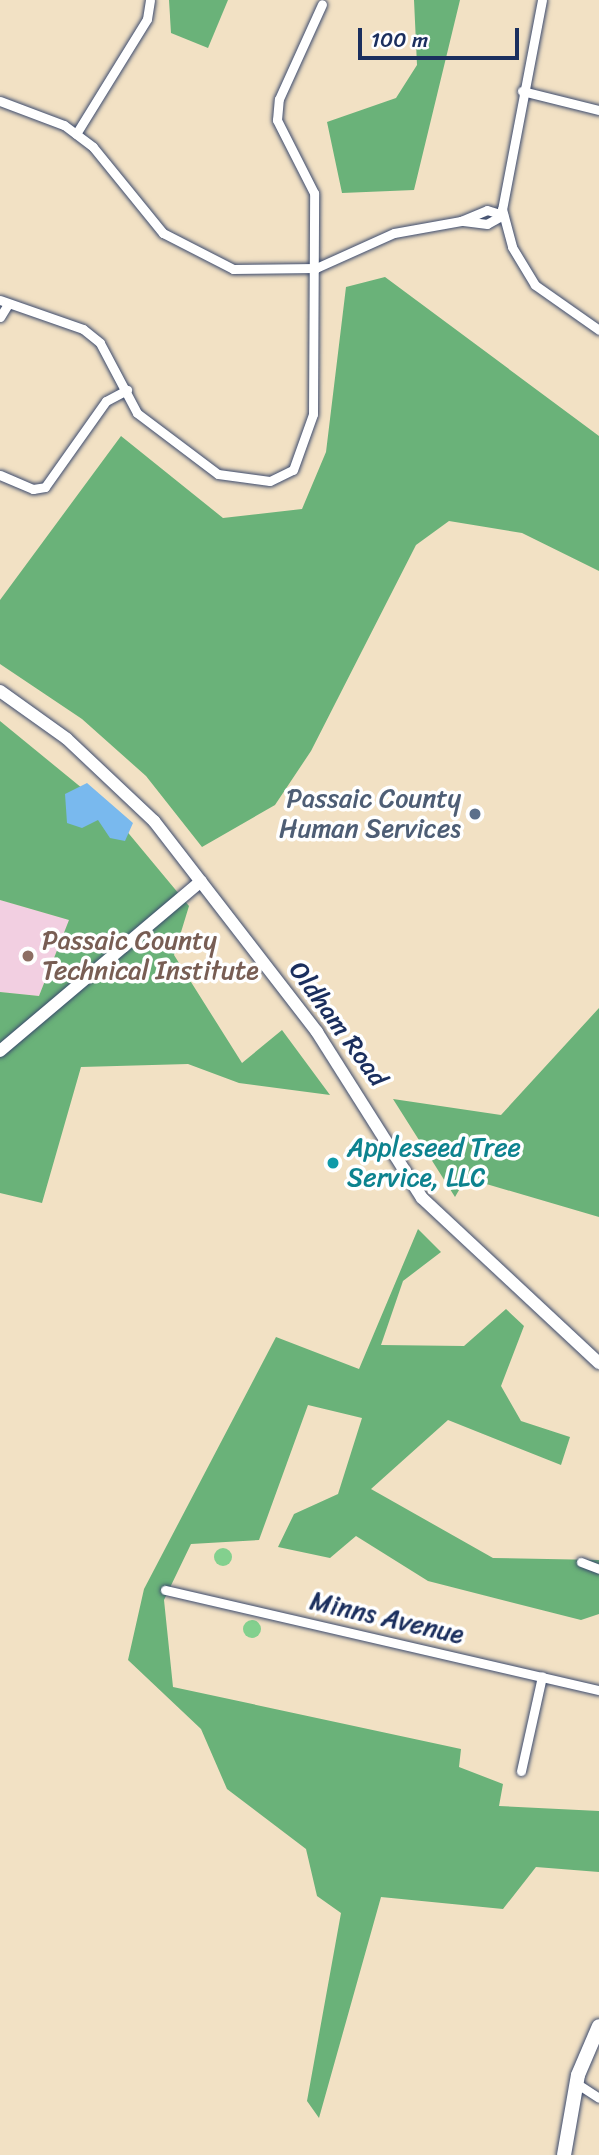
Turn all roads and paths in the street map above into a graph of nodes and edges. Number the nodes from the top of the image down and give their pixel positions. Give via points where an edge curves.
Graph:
1 (150, 0) edge
2 (542, 0) edge
3 (322, 4) dead end
4 (522, 91) junction
5 (0, 101) edge
6 (599, 110) edge
7 (76, 134) junction
8 (503, 215) junction
9 (316, 268) junction
10 (3, 303) edge
11 (0, 317) edge
12 (599, 330) edge
13 (127, 390) junction
14 (0, 475) edge
15 (0, 691) edge
16 (201, 881) junction
17 (0, 1051) edge
18 (599, 1363) edge
19 (581, 1562) dead end
20 (599, 1569) edge
21 (165, 1590) dead end
22 (542, 1676) junction
23 (599, 1690) edge
24 (521, 1771) dead end
25 (599, 2026) edge
26 (576, 2083) junction
27 (599, 2098) edge
28 (564, 2155) edge

1 - 7 street via 147,19
2 - 4 street
3 - 9 street via 279,99 277,120 313,180
4 - 6 street
4 - 8 street via 503,182
5 - 7 street via 32,109
7 - 9 street via 109,164 153,222 186,249 247,271
8 - 9 street via 486,211 461,221 394,233
8 - 12 street via 512,247 535,285
9 - 13 street via 313,414 303,457 282,478 256,482 219,474 145,421
10 - 11 street
10 - 13 street via 83,329 111,357
13 - 14 street via 106,401 45,487 33,489
15 - 16 street, Oldham Road via 104,771
16 - 17 street
16 - 18 street, Oldham Road via 368,1104 422,1198
19 - 20 street
21 - 22 street, Minns Avenue
22 - 23 street, Minns Avenue
22 - 24 street
25 - 26 main road
26 - 27 street
26 - 28 main road

